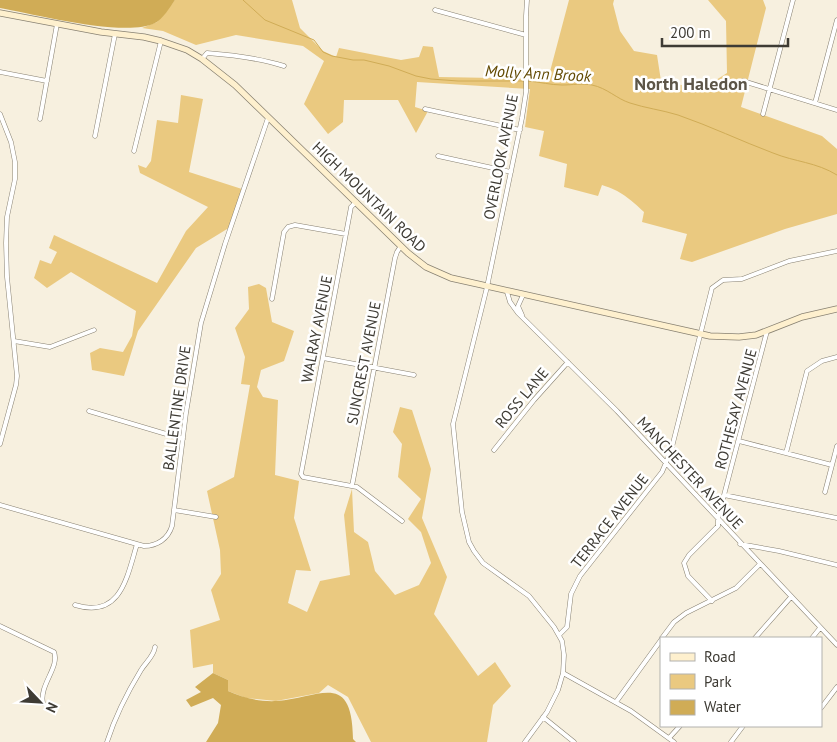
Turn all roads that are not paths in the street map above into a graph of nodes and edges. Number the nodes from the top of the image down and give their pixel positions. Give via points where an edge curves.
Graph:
1 (527, 0) edge
2 (793, 0) edge
3 (435, 10) dead end
4 (0, 13) edge
5 (837, 20) edge
6 (57, 24) junction
7 (115, 34) junction
8 (526, 35) junction
9 (161, 40) junction
10 (202, 59) junction
11 (284, 66) dead end
12 (0, 72) edge
13 (47, 81) junction
14 (743, 81) dead end
15 (769, 90) junction
16 (815, 103) junction
17 (425, 109) dead end
18 (837, 110) edge
19 (0, 114) edge
20 (763, 114) dead end
21 (40, 118) dead end
22 (268, 118) junction
23 (520, 130) junction
24 (95, 136) dead end
25 (134, 151) dead end
26 (438, 156) dead end
27 (510, 172) junction
28 (356, 202) junction
29 (346, 234) junction
30 (401, 246) junction
31 (837, 251) edge
32 (487, 287) junction
33 (507, 292) junction
34 (522, 295) junction
35 (272, 299) dead end
36 (837, 309) edge
37 (524, 319) junction
38 (94, 330) dead end
39 (767, 332) junction
40 (700, 334) junction
41 (14, 341) junction
42 (837, 357) edge
43 (323, 358) junction
44 (568, 362) junction
45 (374, 368) junction
46 (414, 375) dead end
47 (89, 411) dead end
48 (183, 439) junction
49 (739, 441) junction
50 (0, 444) edge
51 (837, 446) edge
52 (494, 450) dead end
53 (786, 453) junction
54 (666, 465) junction
55 (832, 465) junction
56 (352, 486) junction
57 (825, 492) dead end
58 (724, 495) junction
59 (0, 505) edge
60 (174, 510) junction
61 (216, 517) dead end
62 (837, 518) edge
63 (718, 520) junction
64 (402, 521) dead end
65 (137, 544) junction
66 (740, 544) junction
67 (760, 564) junction
68 (837, 565) edge
69 (791, 597) junction
70 (712, 600) junction
71 (76, 605) dead end
72 (0, 626) edge
73 (820, 628) junction
74 (559, 635) junction
75 (663, 637) edge
76 (757, 637) edge
77 (813, 637) edge
78 (660, 640) edge
79 (837, 645) edge
80 (155, 646) dead end
81 (563, 673) junction
82 (837, 687) edge
83 (616, 702) junction
84 (43, 703) dead end
85 (822, 707) edge
86 (543, 717) junction
87 (679, 727) edge
88 (742, 727) edge
89 (669, 738) junction
90 (107, 742) edge
91 (525, 742) edge
92 (574, 742) edge
93 (674, 742) edge
94 (731, 742) edge

1 - 8 street, OVERLOOK AVENUE
2 - 15 street
3 - 8 street
4 - 6 street, HIGH MOUNTAIN ROAD
5 - 16 street
6 - 7 street, HIGH MOUNTAIN ROAD
6 - 13 street
7 - 9 street, HIGH MOUNTAIN ROAD
7 - 24 street
8 - 23 street, OVERLOOK AVENUE via 526,86
9 - 10 street, HIGH MOUNTAIN ROAD
9 - 25 street
10 - 11 street via 207,53 222,54
10 - 22 street, HIGH MOUNTAIN ROAD
12 - 13 street
13 - 21 street
14 - 15 street
15 - 16 street
15 - 20 street
16 - 18 street
17 - 23 street
19 - 41 street via 15,162 15,179 6,218
22 - 28 street, HIGH MOUNTAIN ROAD
22 - 48 street, BALLENTINE DRIVE via 203,315
23 - 27 street, OVERLOOK AVENUE
26 - 27 street
27 - 32 street, OVERLOOK AVENUE
28 - 29 street, WALRAY AVENUE via 351,207
28 - 30 street, HIGH MOUNTAIN ROAD
29 - 35 street via 295,225 288,227 284,232
29 - 43 street, WALRAY AVENUE
30 - 32 street, HIGH MOUNTAIN ROAD via 420,263 442,275
30 - 45 street, SUNCREST AVENUE via 395,258
31 - 40 street, TERRACE AVENUE via 789,261 742,279 719,282 711,290
32 - 33 street, HIGH MOUNTAIN ROAD
32 - 74 street, OVERLOOK AVENUE via 453,424 462,512 469,542 481,560 529,596
33 - 34 street, HIGH MOUNTAIN ROAD
33 - 37 street, MANCHESTER AVENUE via 513,308
34 - 37 street via 518,306
34 - 40 street, HIGH MOUNTAIN ROAD
36 - 39 street, HIGH MOUNTAIN ROAD via 802,317
37 - 44 street, MANCHESTER AVENUE
38 - 41 street via 50,347
39 - 40 street, HIGH MOUNTAIN ROAD via 739,337
39 - 49 street, ROTHESAY AVENUE
40 - 54 street, TERRACE AVENUE
41 - 50 street via 17,381
42 - 53 street via 822,361 807,371
43 - 45 street
43 - 56 street, WALRAY AVENUE via 301,474
44 - 52 street, ROSS LANE
44 - 54 street, MANCHESTER AVENUE
45 - 46 street
45 - 56 street, SUNCREST AVENUE
47 - 48 street
48 - 60 street, BALLENTINE DRIVE
49 - 53 street
49 - 58 street, ROTHESAY AVENUE
51 - 55 street
53 - 55 street
54 - 63 street, MANCHESTER AVENUE
54 - 74 street, TERRACE AVENUE via 580,576 572,594 566,627
55 - 57 street
56 - 64 street via 358,487
58 - 62 street
58 - 63 street, ROTHESAY AVENUE
59 - 65 street, BALLENTINE DRIVE
60 - 61 street
60 - 65 street, BALLENTINE DRIVE via 172,526 165,538 151,546
63 - 66 street, MANCHESTER AVENUE
63 - 70 street via 717,528 684,563 688,576
65 - 71 street via 126,583 118,596 95,608
66 - 67 street, MANCHESTER AVENUE
66 - 68 street
67 - 69 street, MANCHESTER AVENUE
67 - 70 street via 736,588
69 - 73 street, MANCHESTER AVENUE
69 - 76 street
70 - 75 street via 674,622
72 - 84 street via 54,652 56,656 44,686
73 - 77 street
73 - 79 street, MANCHESTER AVENUE
74 - 81 street via 564,655
78 - 83 street
80 - 90 street via 153,656 116,716
81 - 83 street
81 - 86 street via 557,694
82 - 85 street
83 - 89 street
86 - 91 street
86 - 92 street
87 - 89 street
88 - 94 street
89 - 93 street

